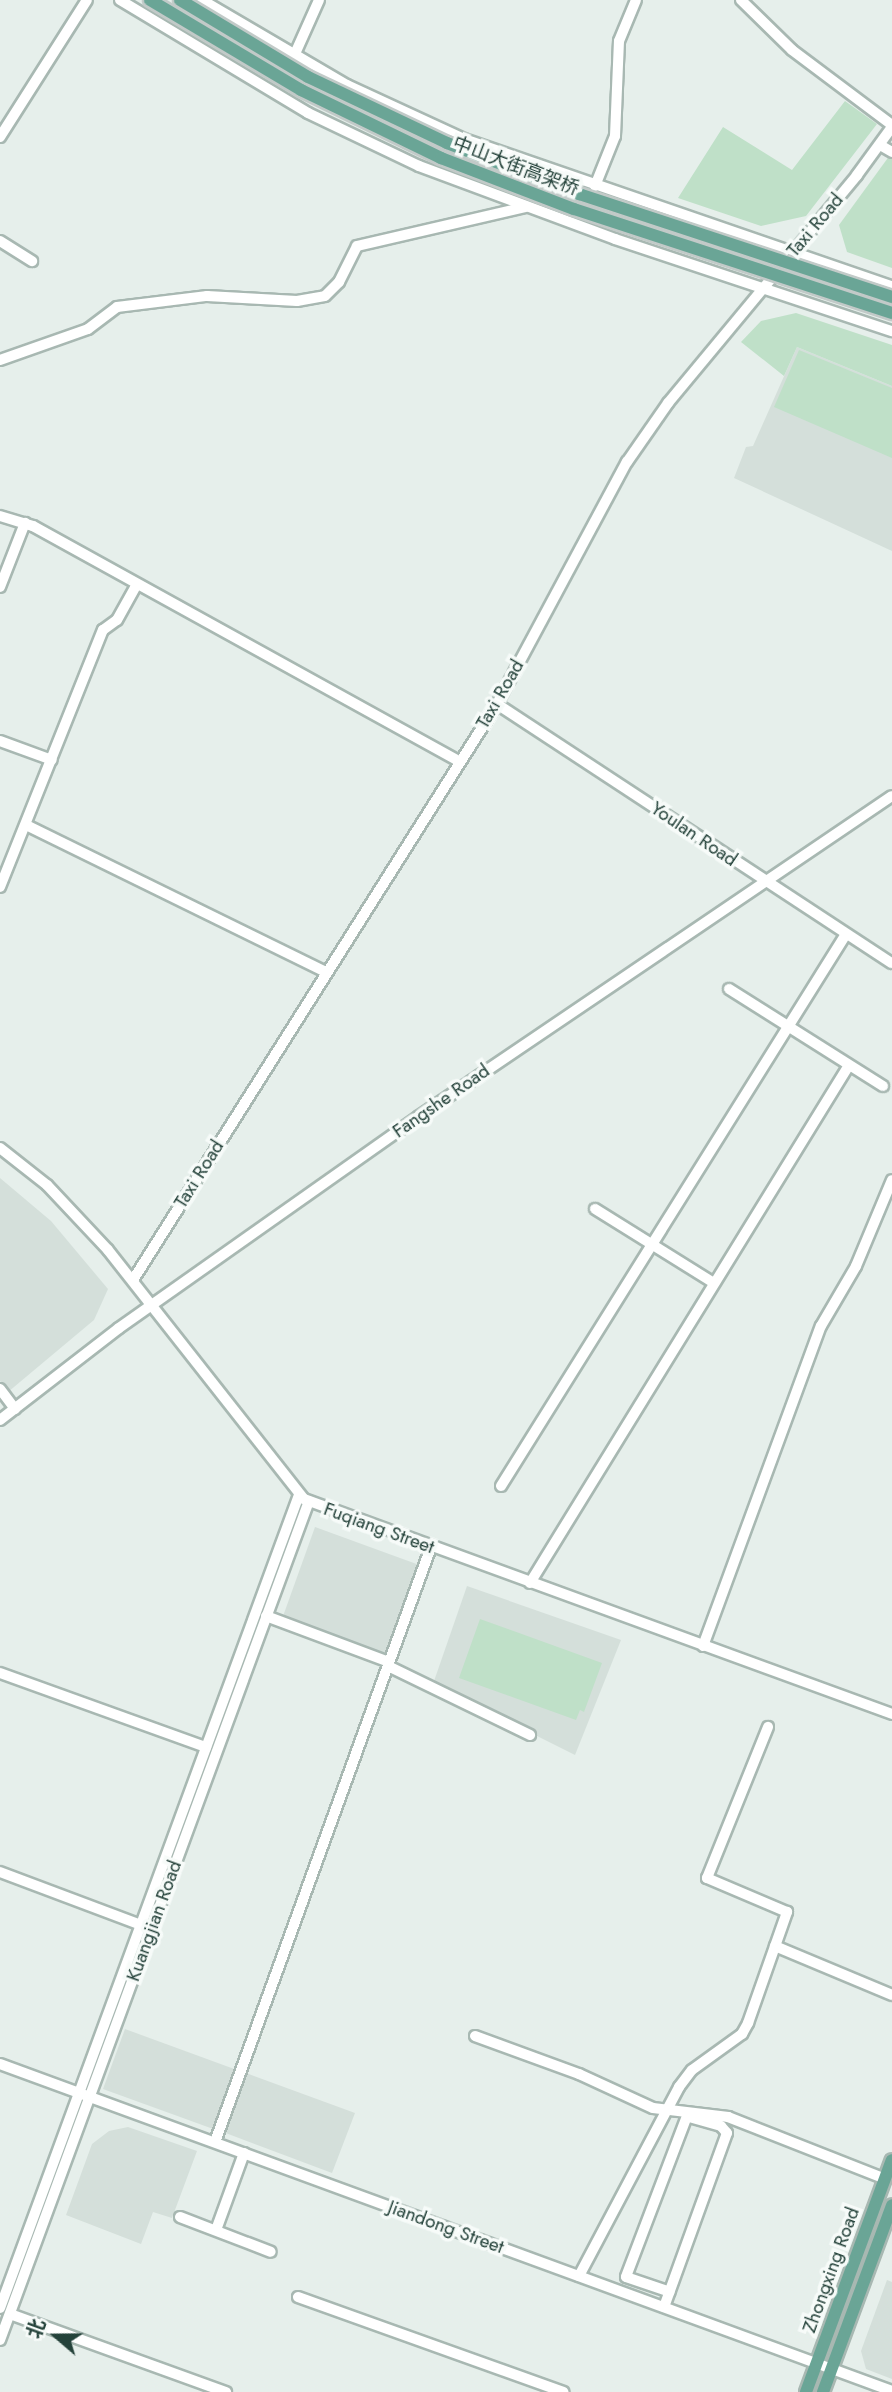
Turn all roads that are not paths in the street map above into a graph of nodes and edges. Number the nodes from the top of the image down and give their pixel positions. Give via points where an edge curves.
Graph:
1 (87, 0) edge
2 (120, 0) edge
3 (150, 0) edge
4 (180, 0) edge
5 (202, 0) edge
6 (319, 0) edge
7 (636, 0) edge
8 (741, 0) edge
9 (294, 55) junction
10 (892, 126) edge
11 (0, 136) edge
12 (880, 145) junction
13 (892, 152) edge
14 (595, 186) junction
15 (526, 207) junction
16 (0, 241) edge
17 (792, 253) junction
18 (32, 261) dead end
19 (892, 286) edge
20 (763, 289) junction
21 (892, 297) edge
22 (892, 313) edge
23 (892, 331) edge
24 (0, 360) edge
25 (0, 516) edge
26 (25, 523) junction
27 (137, 584) junction
28 (0, 587) edge
29 (497, 704) junction
30 (0, 741) edge
31 (52, 760) junction
32 (460, 762) junction
33 (892, 796) edge
34 (26, 825) junction
35 (764, 881) junction
36 (0, 887) edge
37 (846, 934) junction
38 (892, 963) edge
39 (327, 972) junction
40 (729, 989) dead end
41 (790, 1028) junction
42 (849, 1065) junction
43 (883, 1086) dead end
44 (0, 1148) edge
45 (892, 1180) edge
46 (595, 1209) dead end
47 (653, 1245) junction
48 (133, 1280) junction
49 (714, 1283) junction
50 (153, 1304) junction
51 (0, 1389) edge
52 (15, 1409) junction
53 (0, 1420) edge
54 (501, 1486) dead end
55 (299, 1494) junction
56 (309, 1501) junction
57 (431, 1547) junction
58 (530, 1583) junction
59 (266, 1616) junction
60 (703, 1646) junction
61 (388, 1664) junction
62 (0, 1673) edge
63 (892, 1714) edge
64 (768, 1727) dead end
65 (530, 1735) dead end
66 (206, 1747) junction
67 (0, 1872) edge
68 (141, 1925) junction
69 (775, 1946) junction
70 (892, 1995) edge
71 (475, 2036) dead end
72 (0, 2064) edge
73 (79, 2093) junction
74 (90, 2097) junction
75 (668, 2109) junction
76 (215, 2143) junction
77 (244, 2153) junction
78 (892, 2160) edge
79 (885, 2179) junction
80 (892, 2205) edge
81 (180, 2217) dead end
82 (216, 2230) junction
83 (271, 2252) dead end
84 (579, 2276) junction
85 (670, 2292) junction
86 (298, 2297) dead end
87 (664, 2307) junction
88 (0, 2308) edge
89 (10, 2314) junction
90 (0, 2340) edge
91 (817, 2363) junction
92 (832, 2369) junction
93 (892, 2391) edge
94 (226, 2392) edge
95 (560, 2392) edge
96 (806, 2392) edge
97 (823, 2392) edge

1 - 11 street
2 - 15 street via 327,123 438,174
3 - 22 main road, 中山大街高架桥, bridge via 301,90 441,158 574,209
4 - 21 main road, 中山大街高架桥, bridge via 308,77 458,148 579,194
5 - 9 street
6 - 9 street
7 - 14 street via 619,41 618,124
8 - 10 street via 792,50
9 - 14 street via 436,127
10 - 12 street, Taxi Road
12 - 13 street
12 - 17 street, Taxi Road
14 - 17 street
15 - 20 street
15 - 24 street via 357,246 339,282 325,296 297,302 207,296 117,307 88,329
16 - 18 street
17 - 19 street
17 - 20 street, Taxi Road
20 - 23 street
20 - 29 street, Taxi Road via 668,403 627,462
25 - 26 street
26 - 27 street
26 - 28 street
27 - 31 street via 117,620 103,630
27 - 32 street
29 - 32 street, Taxi Road
29 - 35 street, Youlan Road
30 - 31 street
31 - 34 street
32 - 39 street, Taxi Road
33 - 35 street, Fangshe Road
34 - 36 street
34 - 39 street
35 - 37 street, Youlan Road
35 - 50 street, Fangshe Road
37 - 38 street, Youlan Road
37 - 41 street
39 - 48 street, Taxi Road
40 - 41 street
41 - 42 street
41 - 47 street
42 - 43 street
42 - 49 street
44 - 48 street, Fuqiang Street via 47,1185
45 - 60 street via 856,1266 821,1326
46 - 47 street
47 - 49 street
47 - 54 street
48 - 50 street, Fuqiang Street
49 - 58 street
50 - 52 street, Fangshe Road
50 - 55 street, Fuqiang Street
51 - 52 street
52 - 53 street, Fangshe Road
55 - 56 street, Fuqiang Street
55 - 66 street, Kuangjian Road
56 - 57 street, Fuqiang Street
56 - 59 street, Kuangjian Road
57 - 58 street, Fuqiang Street
57 - 61 street
58 - 60 street, Fuqiang Street
59 - 61 street
59 - 74 street, Kuangjian Road
60 - 63 street, Fuqiang Street
61 - 65 street
61 - 76 street
62 - 66 street
64 - 69 street via 707,1878 787,1912
66 - 68 street, Kuangjian Road
67 - 68 street
68 - 73 street, Kuangjian Road
69 - 70 street
69 - 75 street via 742,2034 692,2070
71 - 75 street via 579,2074 645,2105
72 - 73 street, Jiandong Street
73 - 74 street, Jiandong Street
73 - 88 street, Kuangjian Road
74 - 76 street, Jiandong Street
74 - 89 street, Kuangjian Road
75 - 79 street via 729,2116
75 - 84 street via 608,2214
76 - 77 street, Jiandong Street
77 - 82 street
77 - 84 street, Jiandong Street
78 - 79 main road, Zhongxing Road
79 - 91 main road, Zhongxing Road
80 - 92 main road, Zhongxing Road
81 - 82 street
82 - 83 street
84 - 87 street, Jiandong Street
85 - 85 street via 727,2133 721,2126 687,2116 626,2277
85 - 87 street
86 - 95 street
87 - 91 street, Jiandong Street
89 - 90 street, Kuangjian Road
89 - 94 street
91 - 92 street, Jiandong Street
91 - 96 main road, Zhongxing Road
92 - 93 street, Jiandong Street
92 - 97 main road, Zhongxing Road

